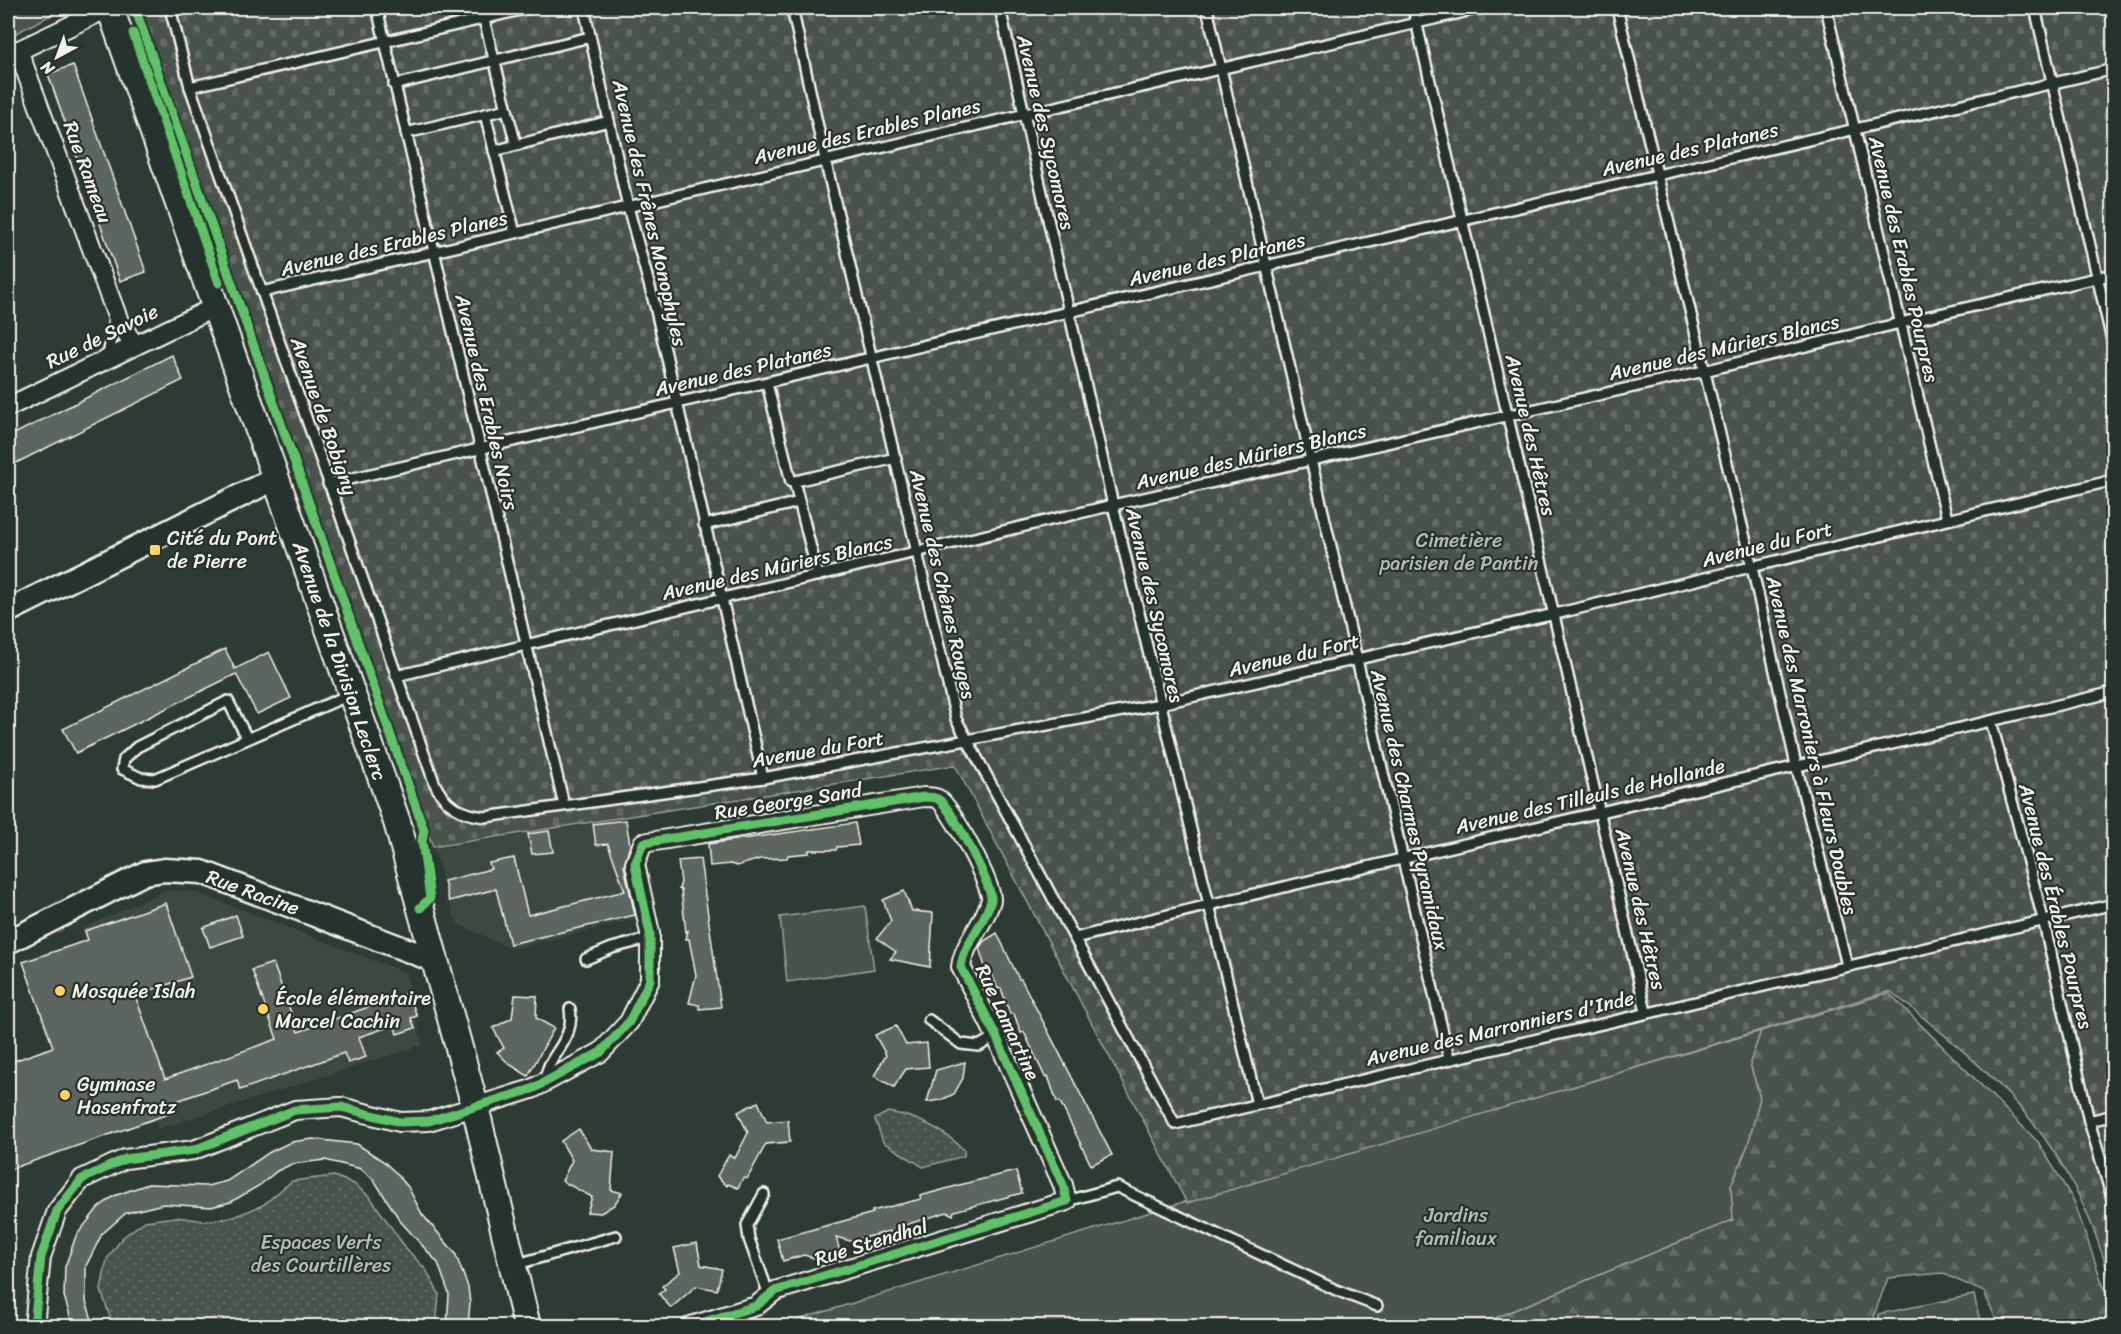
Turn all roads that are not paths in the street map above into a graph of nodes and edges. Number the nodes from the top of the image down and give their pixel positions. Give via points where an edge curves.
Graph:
1 (109, 8) edge
2 (170, 8) edge
3 (377, 8) edge
4 (481, 8) edge
5 (529, 8) edge
6 (584, 8) edge
7 (792, 8) edge
8 (1000, 8) edge
9 (1208, 8) edge
10 (1413, 8) edge
11 (1481, 8) edge
12 (1617, 8) edge
13 (1826, 8) edge
14 (2035, 8) edge
15 (483, 18) junction
16 (1417, 23) junction
17 (590, 38) junction
18 (384, 42) junction
19 (13, 53) edge
20 (494, 61) junction
21 (1222, 67) junction
22 (2114, 69) edge
23 (2053, 84) junction
24 (394, 85) junction
25 (190, 87) junction
26 (507, 109) junction
27 (485, 114) junction
28 (1022, 114) junction
29 (609, 121) junction
30 (1856, 130) junction
31 (406, 133) junction
32 (516, 145) junction
33 (494, 150) junction
34 (825, 159) junction
35 (1656, 175) junction
36 (628, 207) junction
37 (1461, 221) junction
38 (515, 233) junction
39 (434, 252) junction
40 (1265, 266) junction
41 (2114, 274) edge
42 (2098, 278) junction
43 (262, 292) junction
44 (217, 306) junction
45 (115, 310) junction
46 (1069, 312) junction
47 (1900, 323) junction
48 (134, 344) junction
49 (2114, 349) edge
50 (108, 357) junction
51 (873, 358) junction
52 (1704, 371) junction
53 (767, 382) junction
54 (675, 404) junction
55 (8, 407) edge
56 (1508, 415) junction
57 (479, 449) junction
58 (896, 458) junction
59 (1311, 461) junction
60 (276, 478) junction
61 (2114, 480) edge
62 (794, 482) junction
63 (328, 484) junction
64 (799, 502) junction
65 (1113, 505) junction
66 (1947, 519) junction
67 (704, 525) junction
68 (918, 554) junction
69 (1752, 567) junction
70 (818, 576) junction
71 (721, 598) junction
72 (8, 611) edge
73 (1555, 614) junction
74 (525, 646) junction
75 (1355, 659) junction
76 (396, 676) junction
77 (2114, 692) edge
78 (352, 694) junction
79 (1160, 704) junction
80 (1991, 721) junction
81 (247, 738) junction
82 (966, 740) junction
83 (1796, 765) junction
84 (763, 778) junction
85 (938, 799) joint
86 (564, 805) junction
87 (1600, 814) junction
88 (473, 816) joint
89 (1404, 858) junction
90 (2114, 904) edge
91 (1208, 905) junction
92 (2043, 919) junction
93 (650, 938) junction
94 (1075, 938) junction
95 (8, 942) edge
96 (586, 959) dead end
97 (433, 960) junction
98 (1847, 965) junction
99 (570, 1009) dead end
100 (1646, 1012) junction
101 (929, 1020) dead end
102 (996, 1036) junction
103 (1449, 1059) junction
104 (546, 1082) junction
105 (1257, 1104) junction
106 (475, 1106) junction
107 (2114, 1115) edge
108 (2089, 1121) junction
109 (1175, 1124) joint
110 (764, 1194) dead end
111 (1066, 1201) junction
112 (2114, 1204) edge
113 (616, 1236) dead end
114 (511, 1266) junction
115 (769, 1295) junction
116 (1377, 1306) dead end
117 (39, 1326) edge
118 (527, 1326) edge
119 (691, 1326) edge

1 - 19 street
1 - 44 main road, Avenue de la Division Leclerc
2 - 25 lane, Avenue de Bobigny
3 - 18 lane, Avenue des Erables Noirs
4 - 15 lane
5 - 15 lane
6 - 17 lane, Avenue des Frênes Monophyles
7 - 34 lane, Avenue des Chênes Rouges
8 - 28 lane, Avenue des Sycomores
9 - 21 lane, Avenue des Charmes Pyramidaux
10 - 16 lane, Avenue des Hêtres
11 - 16 lane, Avenue des Erables Planes
12 - 35 lane, Avenue des Marroniers à Fleurs Doubles
13 - 30 lane, Avenue des Erables Pourpres
14 - 23 lane
15 - 18 lane
15 - 20 lane
16 - 21 lane, Avenue des Erables Planes
16 - 37 lane, Avenue des Hêtres
17 - 20 lane
17 - 29 lane, Avenue des Frênes Monophyles
18 - 24 lane, Avenue des Erables Noirs
18 - 25 lane
19 - 45 street, Rue Rameau
20 - 24 lane
20 - 26 lane
21 - 28 lane, Avenue des Erables Planes
21 - 40 lane, Avenue des Charmes Pyramidaux
22 - 23 lane, Avenue des Platanes
23 - 30 lane, Avenue des Platanes
23 - 42 lane
24 - 31 lane, Avenue des Erables Noirs
25 - 43 lane, Avenue de Bobigny
26 - 27 lane
26 - 32 lane
27 - 31 lane
27 - 33 lane
28 - 34 lane, Avenue des Erables Planes
28 - 46 lane, Avenue des Sycomores
29 - 32 lane
29 - 36 lane, Avenue des Frênes Monophyles
30 - 35 lane, Avenue des Platanes
30 - 47 lane, Avenue des Erables Pourpres
31 - 39 lane, Avenue des Erables Noirs
32 - 33 lane
33 - 38 lane
34 - 36 lane, Avenue des Erables Planes
34 - 51 lane, Avenue des Chênes Rouges
35 - 37 lane, Avenue des Platanes
35 - 52 lane, Avenue des Marroniers à Fleurs Doubles
36 - 38 lane, Avenue des Erables Planes
36 - 54 lane, Avenue des Frênes Monophyles via 655,306
37 - 40 lane, Avenue des Platanes
37 - 56 lane, Avenue des Hêtres
38 - 39 lane, Avenue des Erables Planes
39 - 43 lane, Avenue des Erables Planes
39 - 57 lane, Avenue des Erables Noirs
40 - 46 lane, Avenue des Platanes
40 - 59 lane, Avenue des Charmes Pyramidaux
41 - 42 lane, Avenue des Mûriers Blancs
42 - 47 lane, Avenue des Mûriers Blancs
42 - 49 lane
43 - 63 lane, Avenue de Bobigny
44 - 48 street, Rue de Savoie
44 - 60 main road, Avenue de la Division Leclerc
45 - 48 street, Rue Rameau
45 - 50 lane, Rue Rameau
46 - 51 lane, Avenue des Platanes
46 - 65 lane, Avenue des Sycomores
47 - 52 lane, Avenue des Mûriers Blancs
47 - 66 lane, Avenue des Erables Pourpres
48 - 50 street, Rue de Savoie
50 - 55 street, Rue de Savoie
51 - 53 lane, Avenue des Platanes
51 - 58 lane, Avenue des Chênes Rouges
52 - 56 lane, Avenue des Mûriers Blancs
52 - 69 lane, Avenue des Marroniers à Fleurs Doubles
53 - 54 lane, Avenue des Platanes
53 - 62 lane
54 - 57 lane, Avenue des Platanes
54 - 67 lane, Avenue des Frênes Monophyles
56 - 59 lane, Avenue des Mûriers Blancs
56 - 73 lane, Avenue des Hêtres
57 - 63 lane, Avenue des Platanes
57 - 74 lane, Avenue des Erables Noirs
58 - 62 lane
58 - 68 lane, Avenue des Chênes Rouges
59 - 65 lane, Avenue des Mûriers Blancs
59 - 75 lane, Avenue des Charmes Pyramidaux
60 - 72 street
60 - 78 main road, Avenue de la Division Leclerc
61 - 66 lane, Avenue du Fort
62 - 64 lane
63 - 76 lane, Avenue de Bobigny
64 - 67 lane
64 - 70 lane
65 - 68 lane, Avenue des Mûriers Blancs
65 - 79 lane, Avenue des Sycomores
66 - 69 lane, Avenue du Fort
67 - 71 lane, Avenue des Frênes Monophyles
68 - 70 lane, Avenue des Mûriers Blancs
68 - 82 lane, Avenue des Chênes Rouges via 956,719
69 - 73 lane, Avenue du Fort
69 - 83 lane, Avenue des Marroniers à Fleurs Doubles
70 - 71 lane, Avenue des Mûriers Blancs
71 - 74 lane, Avenue des Mûriers Blancs
71 - 84 lane, Avenue des Frênes Monophyles
73 - 75 lane, Avenue du Fort
73 - 87 lane, Avenue des Hêtres
74 - 76 lane, Avenue des Mûriers Blancs
74 - 86 lane, Avenue des Erables Noirs
75 - 79 lane, Avenue du Fort
75 - 89 lane, Avenue des Charmes Pyramidaux
76 - 88 lane, Avenue de Bobigny via 441,797
77 - 80 lane, Avenue des Tilleuls de Hollande
78 - 81 lane
78 - 97 main road, Avenue de la Division Leclerc via 397,822
79 - 82 lane, Avenue du Fort
79 - 91 lane, Avenue des Sycomores
80 - 83 lane, Avenue des Tilleuls de Hollande
80 - 92 lane, Avenue des Érables Pourpres
81 - 81 lane via 154,779 122,769 124,759 137,747 228,701
82 - 84 lane, Avenue du Fort
82 - 94 lane, Avenue des Chênes Rouges
83 - 87 lane, Avenue des Tilleuls de Hollande
83 - 98 lane, Avenue des Marroniers à Fleurs Doubles
84 - 86 lane, Avenue du Fort
85 - 93 street, Rue George Sand via 924,797 643,843 635,864
85 - 102 street, Rue Lamartine via 950,812 988,884 991,899 962,956 961,967
86 - 88 lane, Avenue du Fort via 485,818
87 - 89 lane, Avenue des Tilleuls de Hollande
87 - 100 lane, Avenue des Hêtres
89 - 91 lane, Avenue des Tilleuls de Hollande
89 - 103 lane, Avenue des Charmes Pyramidaux
90 - 92 lane, Avenue des Marronniers d'Inde
91 - 94 lane, Avenue des Tilleuls de Hollande
91 - 105 lane, Avenue des Sycomores
92 - 98 lane, Avenue des Marronniers d'Inde
92 - 108 lane, Avenue des Érables Pourpres
93 - 96 lane
93 - 104 street via 650,980 629,1022 601,1053
94 - 109 lane, Avenue des Chênes Rouges
95 - 97 street, Rue Racine via 146,873 164,870 202,872
97 - 106 main road, Avenue de la Division Leclerc
98 - 100 lane, Avenue des Marronniers d'Inde
99 - 104 lane via 568,1037 545,1072
100 - 103 lane, Avenue des Marronniers d'Inde
101 - 102 lane via 961,1044 979,1046
102 - 111 street, Rue Lamartine via 1063,1185
103 - 105 lane, Avenue des Marronniers d'Inde
104 - 106 street
105 - 109 lane, Avenue des Marronniers d'Inde
106 - 114 main road, Avenue de la Division Leclerc
106 - 117 street via 429,1122 400,1122 341,1107 296,1110 195,1150 125,1159 82,1179 57,1211 41,1257 35,1317
107 - 108 lane
108 - 112 lane, Avenue des Érables Pourpres
110 - 115 lane via 747,1225 748,1239
111 - 115 street, Rue Stendhal
111 - 116 lane via 1118,1187
113 - 114 lane
114 - 118 main road, Avenue de la Division Leclerc
115 - 119 street, Rue Stendhal via 756,1306

